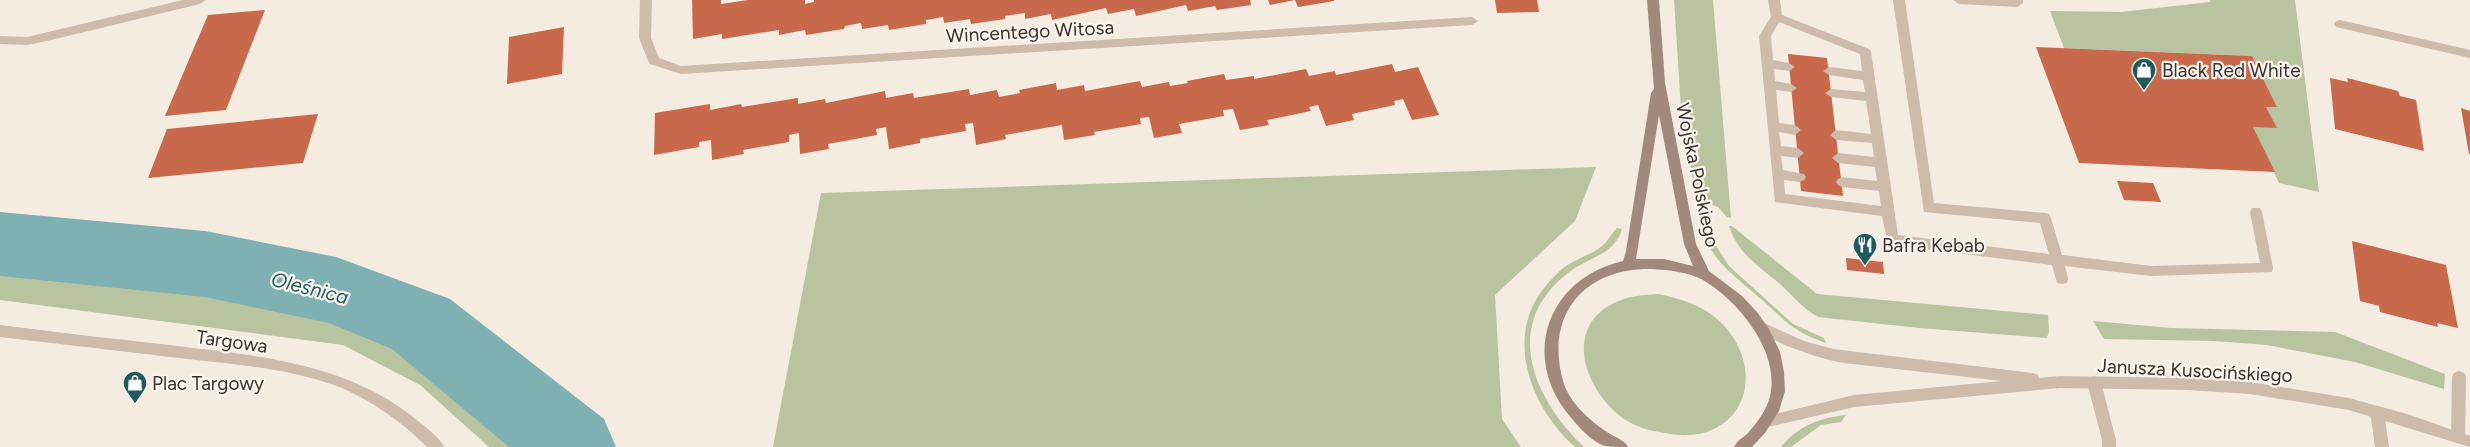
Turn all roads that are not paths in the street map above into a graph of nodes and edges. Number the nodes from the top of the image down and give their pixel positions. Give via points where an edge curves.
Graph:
1 (200, 0) edge
2 (646, 0) edge
3 (1653, 0) edge
4 (1774, 0) edge
5 (1900, 0) edge
6 (1959, 0) edge
7 (2017, 0) edge
8 (1777, 17) junction
9 (1472, 21) dead end
10 (2340, 24) dead end
11 (0, 40) edge
12 (2470, 54) edge
13 (1768, 64) junction
14 (1789, 67) dead end
15 (1829, 72) dead end
16 (1868, 76) junction
17 (1659, 83) junction
18 (1769, 85) junction
19 (1792, 88) dead end
20 (1831, 92) dead end
21 (1871, 97) junction
22 (1773, 127) junction
23 (1795, 130) dead end
24 (1836, 135) dead end
25 (1878, 139) junction
26 (1775, 150) junction
27 (1798, 153) dead end
28 (1838, 158) dead end
29 (1881, 163) junction
30 (1777, 174) junction
31 (1800, 177) dead end
32 (1842, 182) dead end
33 (1884, 187) junction
34 (1888, 212) junction
35 (2256, 212) dead end
36 (2057, 260) junction
37 (1628, 264) junction
38 (1704, 275) junction
39 (2062, 279) dead end
40 (1762, 328) junction
41 (0, 331) edge
42 (2460, 377) dead end
43 (2060, 382) junction
44 (2094, 382) junction
45 (2377, 412) junction
46 (1768, 421) junction
47 (2464, 440) edge
48 (1616, 446) edge
49 (438, 447) edge
50 (1741, 447) edge
51 (2109, 447) edge
52 (2382, 447) edge

1 - 11 street via 28,41
2 - 9 street, Wincentego Witosa via 646,38 654,61 681,70
3 - 17 main road, Wojska Polskiego
4 - 8 street
5 - 36 street via 1928,208 2045,218
6 - 7 street via 2017,3
8 - 13 street via 1765,36
8 - 16 street via 1865,52
10 - 12 street
13 - 14 street
13 - 18 street
15 - 16 street
16 - 21 street
17 - 37 main road, Wojska Polskiego
17 - 38 main road, Wojska Polskiego via 1690,244
18 - 19 street
18 - 22 street
20 - 21 street
21 - 25 street
22 - 23 street
22 - 26 street
24 - 25 street
25 - 29 street
26 - 27 street
26 - 30 street
28 - 29 street
29 - 33 street
30 - 31 street
30 - 34 street via 1779,198
32 - 33 street
33 - 34 street
34 - 36 street via 1892,240
35 - 36 street via 2267,268 2152,271
36 - 39 street
37 - 38 main road via 1663,263
37 - 48 main road via 1602,272 1580,285 1562,305 1551,333 1552,363 1562,395 1583,422
38 - 40 main road via 1744,304
40 - 43 street, Janusza Kusocińskiego via 1789,342 1835,356
40 - 46 main road via 1774,349 1779,376 1776,403
41 - 49 street, Targowa via 314,372 377,399 406,417
42 - 47 street
43 - 44 street, Janusza Kusocińskiego
43 - 46 street, Janusza Kusocińskiego via 1854,400
44 - 45 street, Janusza Kusocińskiego via 2250,388 2310,396
44 - 51 street
45 - 47 street, Janusza Kusocińskiego
45 - 52 street
46 - 50 main road

